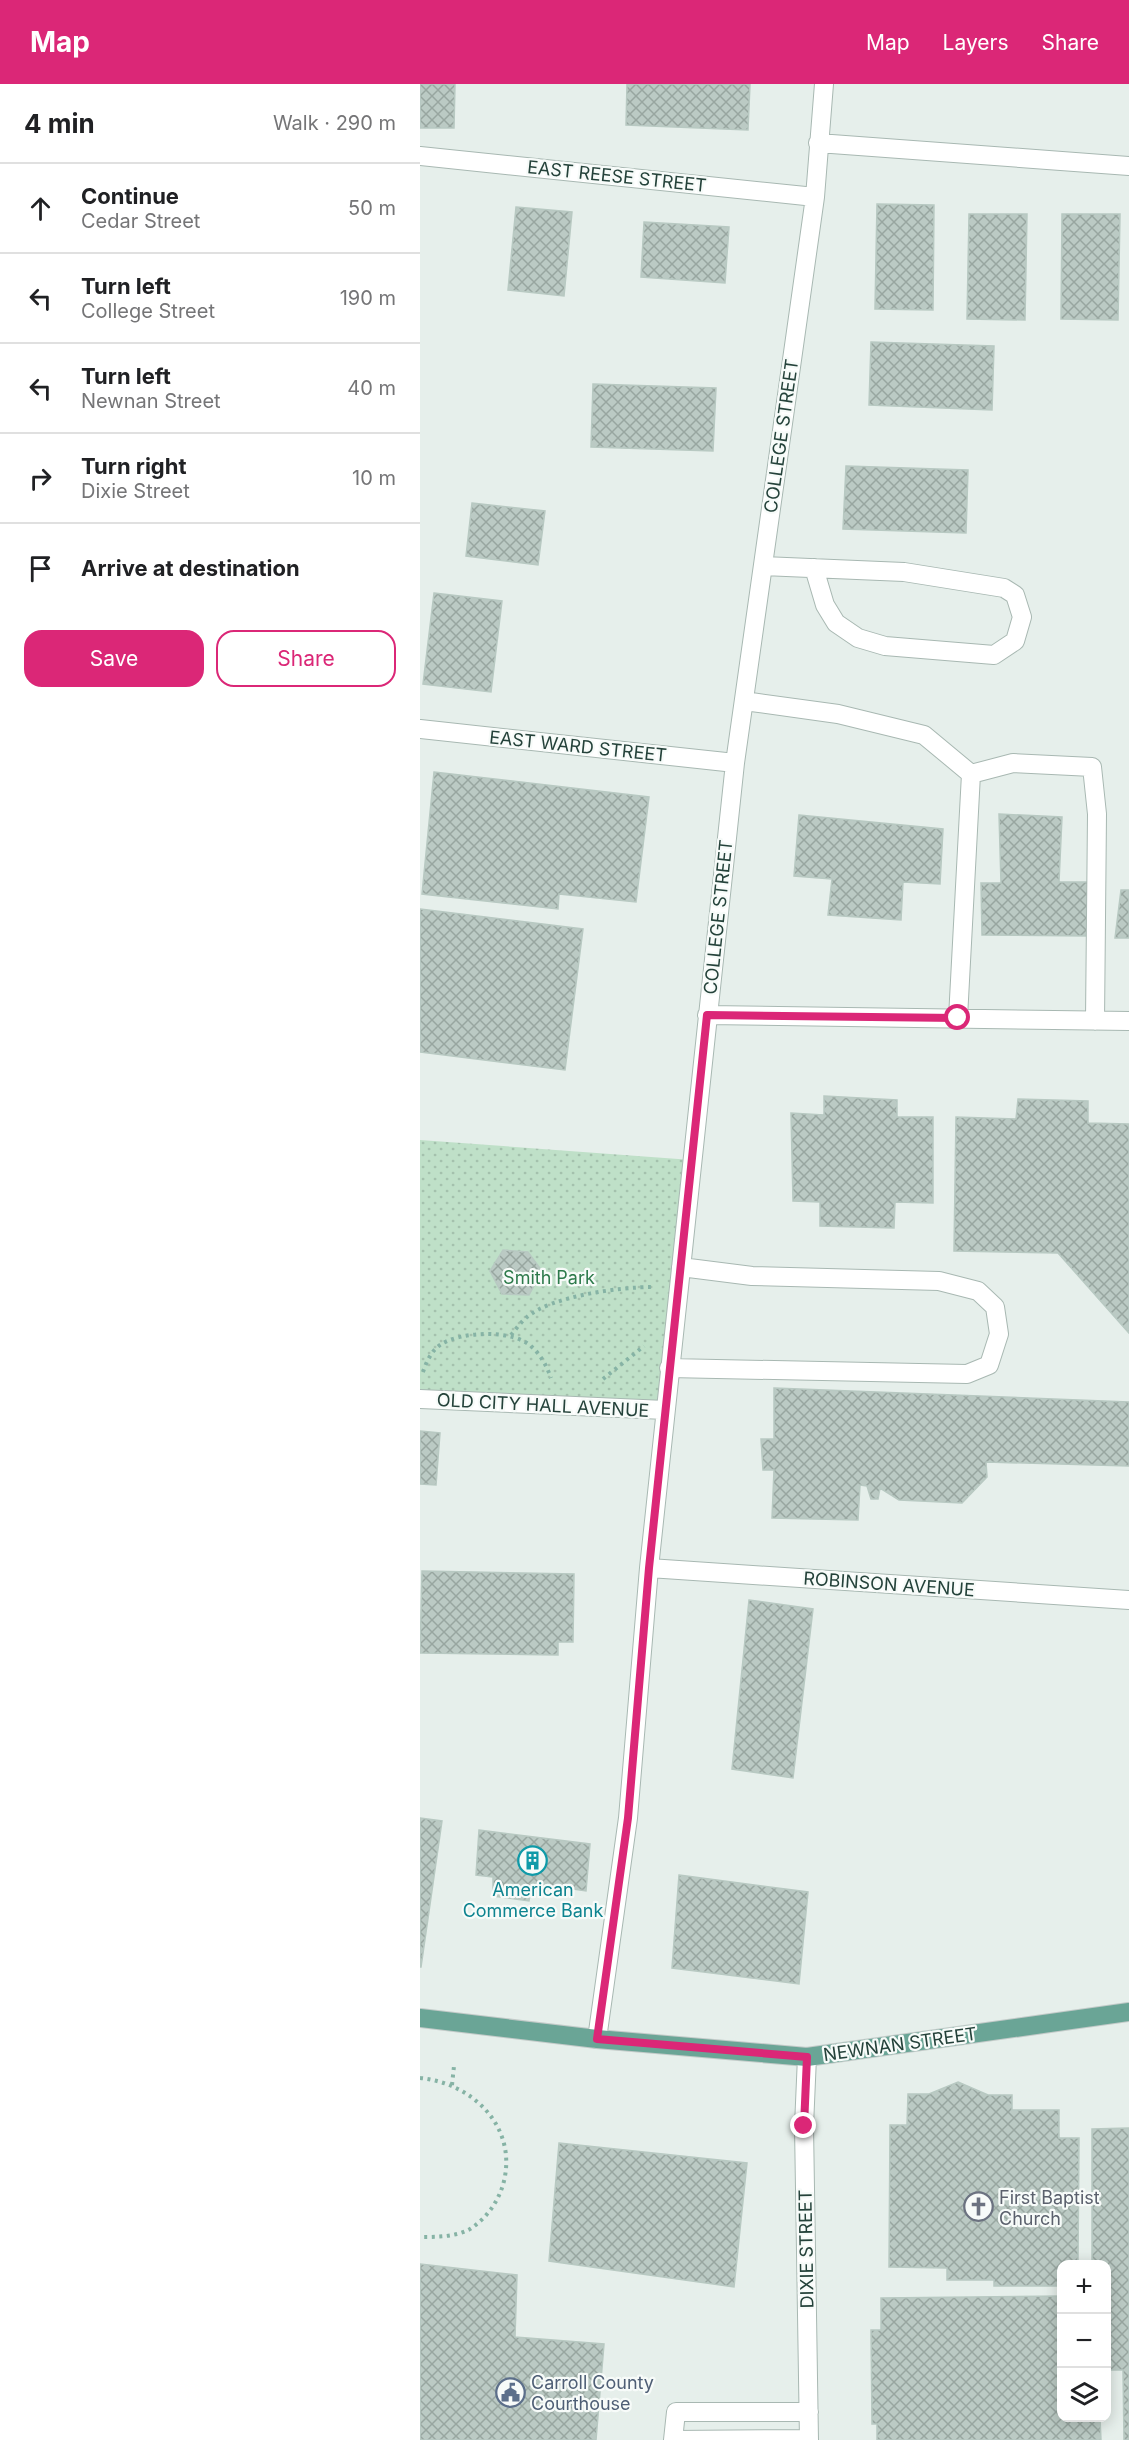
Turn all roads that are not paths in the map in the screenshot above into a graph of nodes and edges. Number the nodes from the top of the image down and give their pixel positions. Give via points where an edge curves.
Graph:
1 (824, 84) edge
2 (818, 142) junction
3 (420, 156) edge
4 (1129, 166) edge
5 (815, 197) junction
6 (763, 566) junction
7 (814, 568) junction
8 (744, 701) junction
9 (420, 729) edge
10 (735, 763) junction
11 (971, 774) junction
12 (707, 1015) junction
13 (958, 1018) junction
14 (1095, 1021) junction
15 (1129, 1021) edge
16 (681, 1267) junction
17 (669, 1368) junction
18 (420, 1399) edge
19 (665, 1410) junction
20 (649, 1568) junction
21 (1129, 1600) edge
22 (1129, 2012) edge
23 (420, 2018) edge
24 (597, 2039) junction
25 (807, 2057) junction
26 (808, 2412) junction
27 (809, 2439) edge
28 (673, 2440) edge

1 - 2 street, COLLEGE STREET
2 - 4 street
2 - 5 street, COLLEGE STREET
3 - 5 street, EAST REESE STREET
5 - 6 street, COLLEGE STREET
6 - 7 street
6 - 8 street, COLLEGE STREET
7 - 7 street via 825,605 836,623 858,638 885,646 994,655 1015,641 1022,617 1015,595 1004,588 904,572
8 - 10 street, COLLEGE STREET
8 - 11 street via 838,714 924,735
9 - 10 street, EAST WARD STREET
10 - 12 street, COLLEGE STREET
11 - 13 street
11 - 14 street via 1013,763 1092,767 1097,814
12 - 13 street
12 - 16 street, COLLEGE STREET
13 - 14 street
14 - 15 street
16 - 17 street, COLLEGE STREET
16 - 17 street via 752,1276 939,1281 978,1291 994,1307 999,1334 989,1365 967,1374
17 - 19 street, COLLEGE STREET
18 - 19 street, OLD CITY HALL AVENUE
19 - 20 street, COLLEGE STREET
20 - 21 street, ROBINSON AVENUE
20 - 24 street, COLLEGE STREET via 628,1818
22 - 25 main road, NEWNAN STREET
23 - 24 main road, NEWNAN STREET
24 - 25 main road, NEWNAN STREET
25 - 26 street, DIXIE STREET via 804,2126
26 - 27 street, DIXIE STREET
26 - 28 street via 676,2412
27 - 28 street

